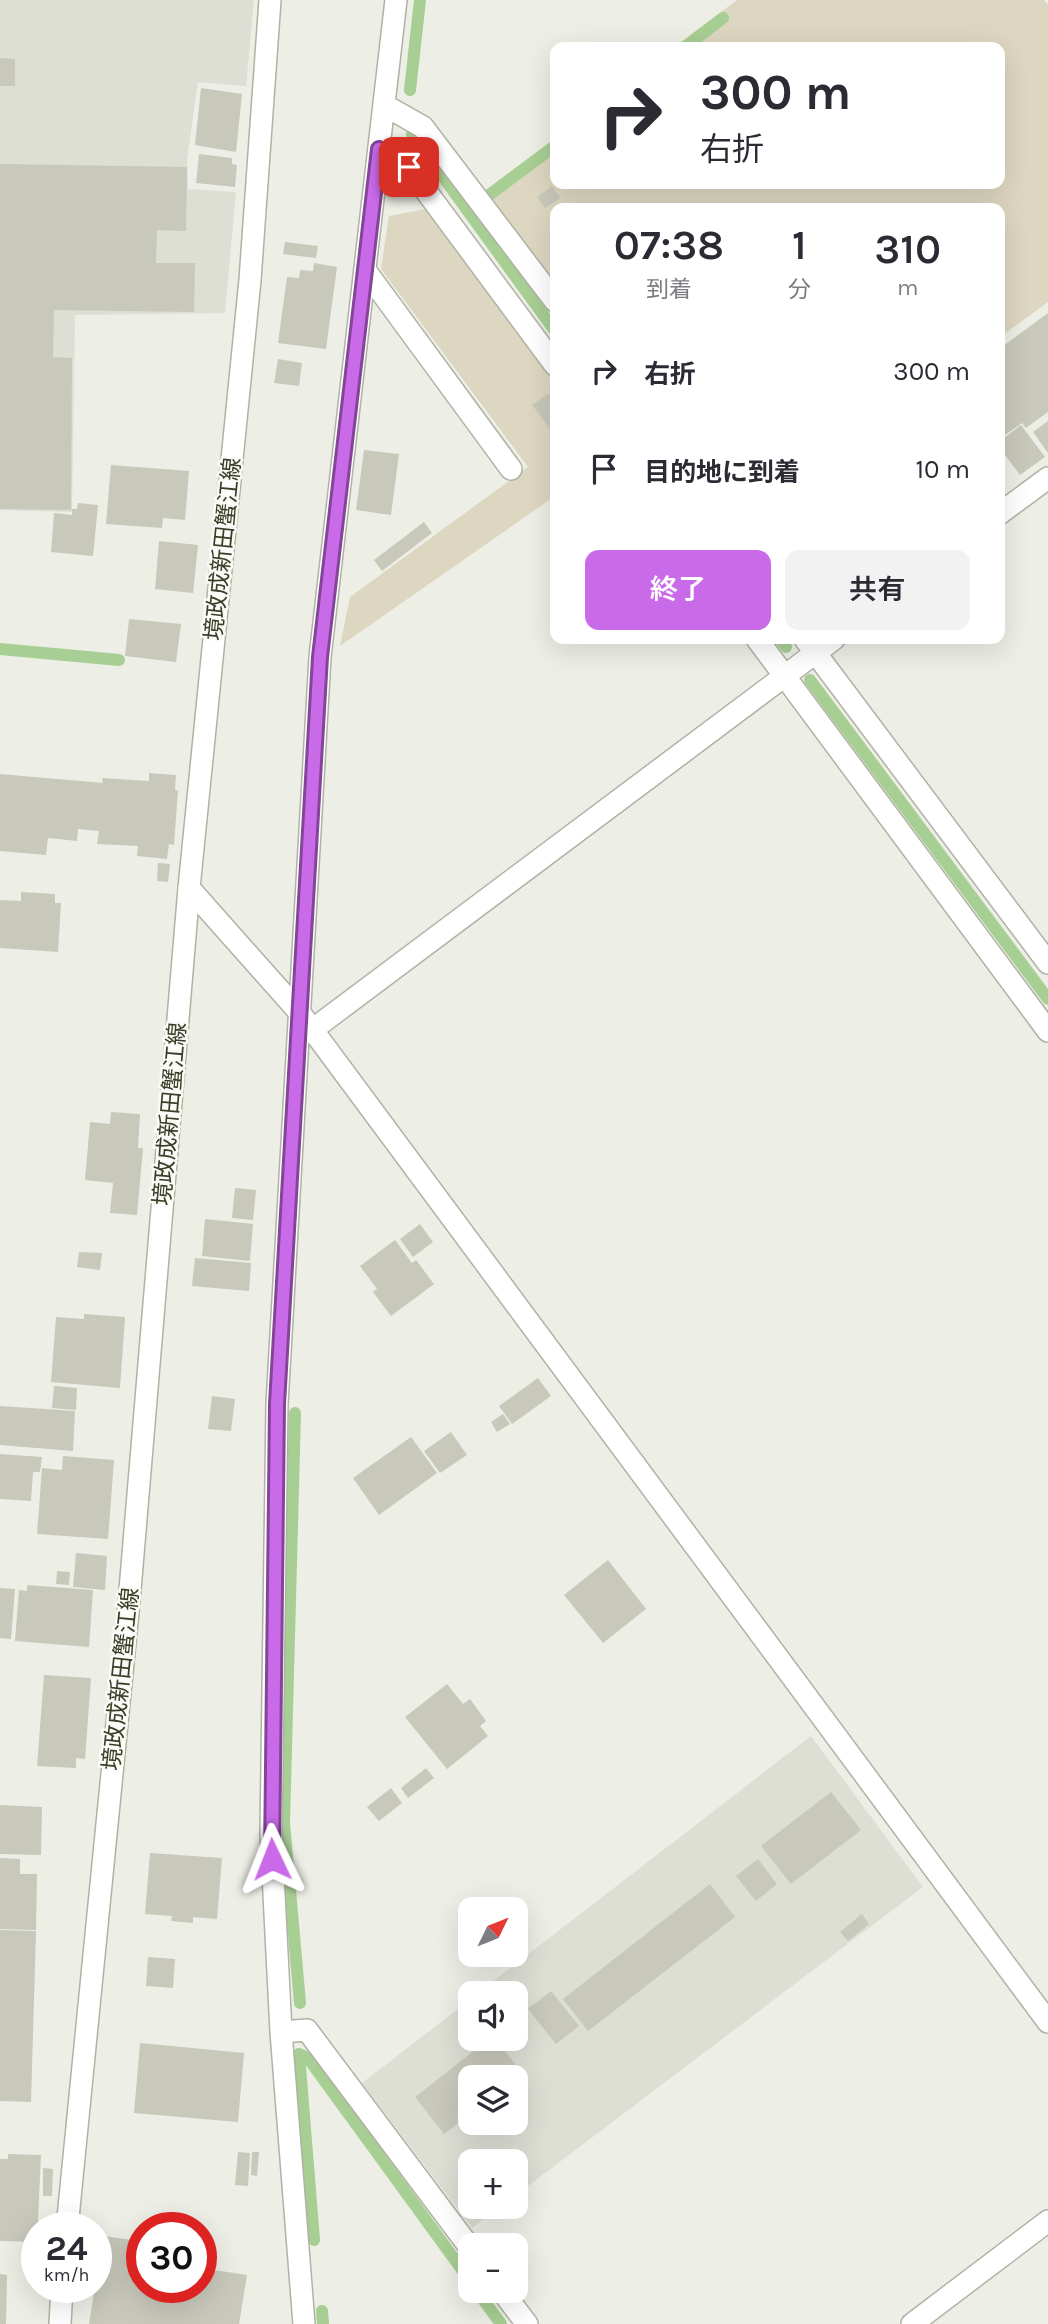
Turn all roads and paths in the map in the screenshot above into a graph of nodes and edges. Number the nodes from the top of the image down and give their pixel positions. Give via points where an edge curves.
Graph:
1 (270, 0) edge
2 (396, 0) edge
3 (384, 105) junction
4 (379, 149) junction
5 (365, 270) junction
6 (550, 294) edge
7 (550, 358) edge
8 (511, 468) dead end
9 (1048, 478) edge
10 (1005, 510) edge
11 (761, 644) edge
12 (810, 646) edge
13 (784, 676) junction
14 (189, 888) junction
15 (1048, 963) edge
16 (306, 1021) junction
17 (1048, 1031) edge
18 (1048, 2022) edge
19 (281, 2032) junction
20 (69, 2212) edge
21 (1048, 2221) edge
22 (459, 2233) edge
23 (61, 2303) edge
24 (511, 2303) edge
25 (60, 2324) edge
26 (304, 2324) edge
27 (527, 2324) edge
28 (912, 2324) edge

1 - 14 street, 境政成新田蟹江線 via 250,280
2 - 3 street
3 - 4 street
3 - 6 street via 423,127
4 - 5 street
4 - 7 street via 409,167
5 - 8 street
5 - 16 street via 320,657
9 - 10 street
11 - 13 street
12 - 13 street
12 - 15 street
13 - 16 street
13 - 17 street
14 - 16 street
14 - 20 street, 境政成新田蟹江線 via 129,1602
16 - 18 street
16 - 19 street via 277,1432 271,1835
19 - 22 street via 307,2030
19 - 26 street
21 - 28 street
23 - 25 street
24 - 27 street

